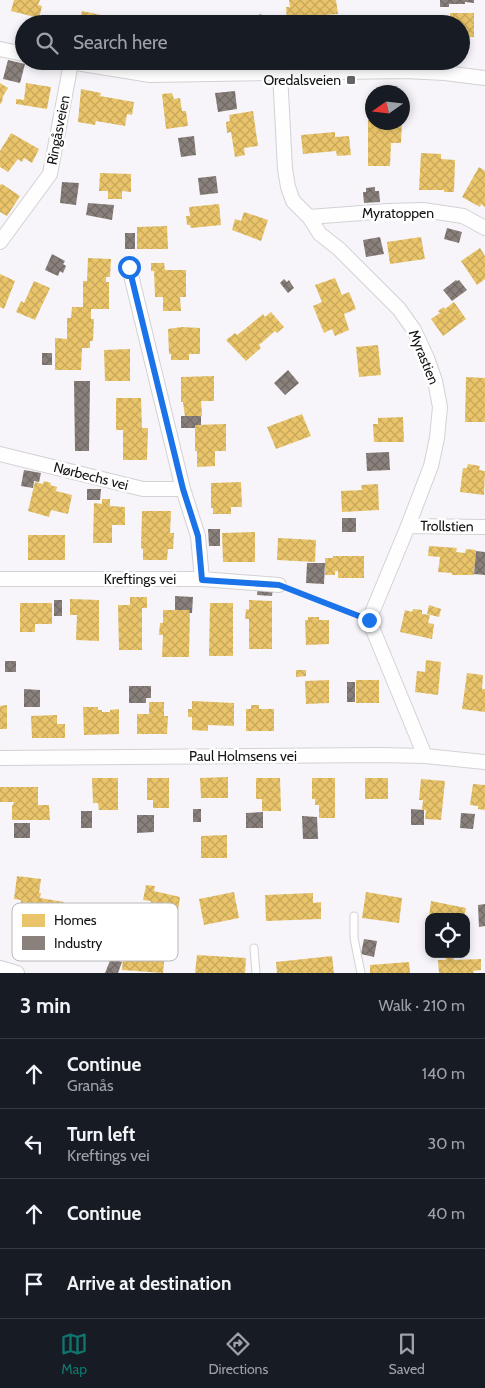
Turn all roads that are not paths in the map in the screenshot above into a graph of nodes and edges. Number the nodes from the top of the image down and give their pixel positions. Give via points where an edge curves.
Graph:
1 (0, 49) edge
2 (15, 52) edge
3 (66, 70) edge
4 (118, 70) edge
5 (280, 73) junction
6 (485, 78) edge
7 (309, 217) junction
8 (485, 228) edge
9 (0, 242) edge
10 (129, 267) dead end
11 (0, 454) edge
12 (183, 489) junction
13 (408, 526) junction
14 (485, 527) edge
15 (0, 579) edge
16 (202, 580) junction
17 (279, 585) road end
18 (424, 756) junction
19 (0, 758) edge
20 (485, 762) edge
21 (354, 916) dead end
22 (254, 948) dead end
23 (0, 968) edge
24 (17, 973) edge
25 (256, 973) edge
26 (361, 973) edge

1 - 2 street
3 - 9 street, Ringåsveien via 50,174
4 - 5 street via 150,75
5 - 6 street via 405,71
5 - 7 street, Myrastien via 288,187 293,201
7 - 8 street, Myratoppen via 423,210 463,216
7 - 13 street, Myrastien via 320,234 399,309 414,330 435,381 440,407 432,466
10 - 12 street
11 - 12 street, Nørbechs vei via 143,489
12 - 16 street via 198,536
13 - 14 street, Trollstien
13 - 18 street, Myrastien via 369,620
15 - 16 street, Kreftings vei
16 - 17 street, Kreftings vei
18 - 19 street, Paul Holmsens vei
18 - 20 street, Paul Holmsens vei
21 - 26 lane via 354,938
22 - 25 lane
23 - 24 street

